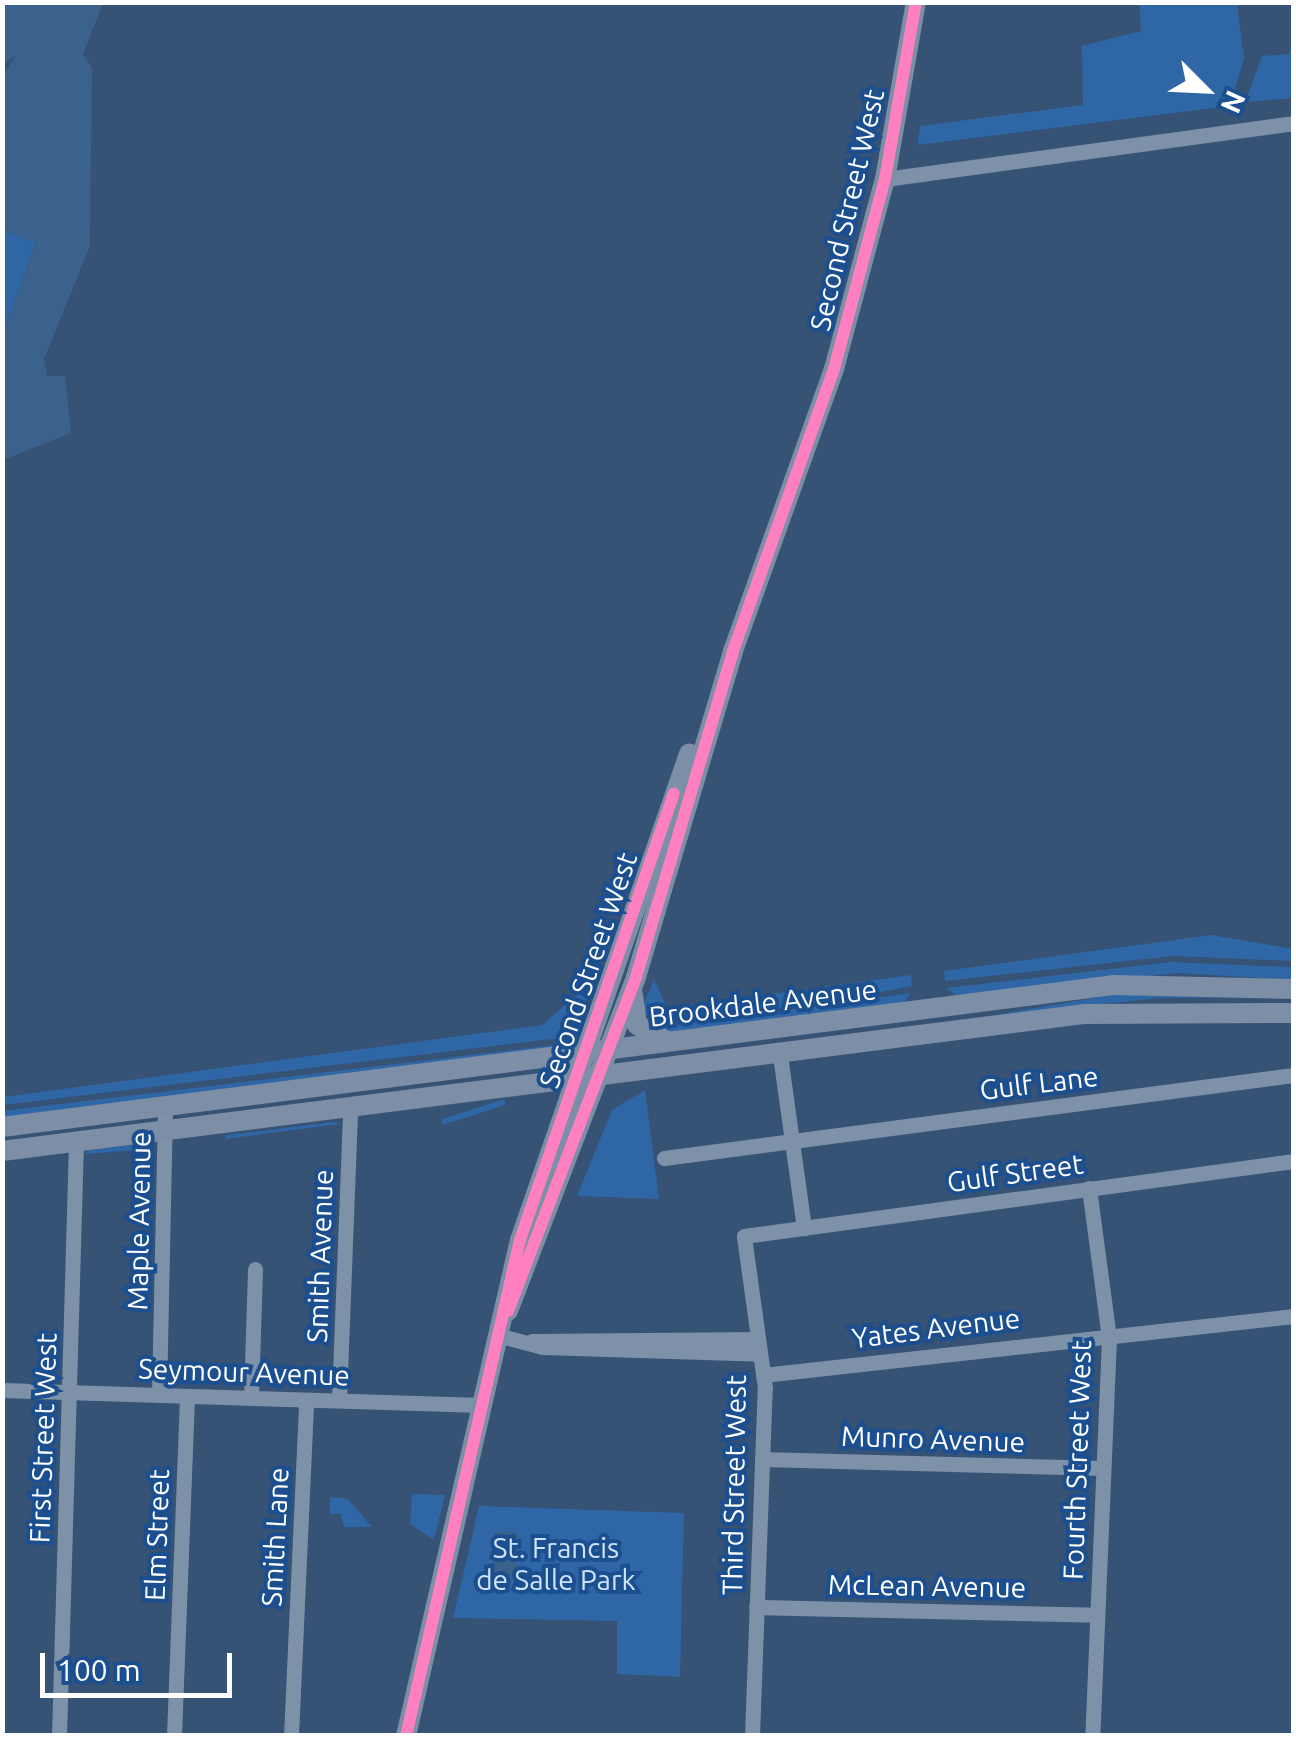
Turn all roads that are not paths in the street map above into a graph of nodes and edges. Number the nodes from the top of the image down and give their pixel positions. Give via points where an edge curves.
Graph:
1 (916, 2) edge
2 (1294, 123) edge
3 (885, 180) junction
4 (733, 651) junction
5 (636, 978) junction
6 (1294, 989) edge
7 (920, 1010) junction
8 (1294, 1013) edge
9 (934, 1034) junction
10 (674, 1043) junction
11 (610, 1051) junction
12 (586, 1054) junction
13 (780, 1056) junction
14 (1294, 1075) edge
15 (599, 1079) junction
16 (577, 1082) junction
17 (165, 1108) junction
18 (350, 1113) junction
19 (2, 1126) edge
20 (167, 1133) junction
21 (792, 1140) junction
22 (76, 1143) junction
23 (2, 1151) edge
24 (664, 1158) dead end
25 (1294, 1162) edge
26 (1089, 1188) junction
27 (804, 1228) junction
28 (744, 1236) joint
29 (255, 1269) dead end
30 (508, 1311) junction
31 (1294, 1316) edge
32 (501, 1336) junction
33 (1109, 1338) junction
34 (759, 1346) junction
35 (763, 1375) junction
36 (2, 1390) edge
37 (70, 1392) junction
38 (159, 1395) junction
39 (187, 1396) junction
40 (251, 1397) junction
41 (306, 1400) junction
42 (339, 1400) junction
43 (483, 1405) junction
44 (762, 1459) junction
45 (1102, 1468) junction
46 (756, 1606) junction
47 (1097, 1616) junction
48 (58, 1736) edge
49 (174, 1736) edge
50 (291, 1736) edge
51 (406, 1736) edge
52 (752, 1736) edge
53 (1092, 1736) edge

1 - 3 main road, Second Street West
2 - 3 street
3 - 4 main road, Second Street West via 834,369
4 - 5 main road, Second Street West
4 - 12 main road, Second Street West
5 - 10 main road via 637,1025
5 - 11 main road, Second Street West
6 - 7 main road, Brookdale Avenue via 1165,980
7 - 9 main road
7 - 10 main road, Brookdale Avenue
8 - 9 main road, Brookdale Avenue via 1162,1007
9 - 13 main road, Brookdale Avenue
10 - 11 main road, Brookdale Avenue
11 - 12 main road, Brookdale Avenue
11 - 15 main road, Second Street West
12 - 16 main road, Second Street West
12 - 17 main road, Brookdale Avenue
13 - 15 main road, Brookdale Avenue
13 - 21 street
14 - 21 street, Gulf Lane
15 - 16 main road, Brookdale Avenue
15 - 30 main road, Second Street West
16 - 18 main road, Brookdale Avenue
16 - 30 main road, Second Street West via 520,1240
17 - 19 main road, Brookdale Avenue
17 - 20 street, Maple Avenue
18 - 20 main road, Brookdale Avenue
18 - 42 street, Smith Avenue
20 - 22 main road, Brookdale Avenue
20 - 38 street, Maple Avenue
21 - 24 street, Gulf Lane
21 - 27 street
22 - 23 main road, Brookdale Avenue
22 - 37 street, First Street West
25 - 26 street, Gulf Street
26 - 27 street, Gulf Street
26 - 33 street, Fourth Street West
27 - 28 street, Gulf Street
28 - 34 street, Third Street West
29 - 40 street
30 - 32 main road, Second Street West
31 - 33 street, Yates Avenue
32 - 34 street
32 - 43 main road, Second Street West
33 - 35 street, Yates Avenue
33 - 45 street, Fourth Street West
34 - 35 street, Third Street West
35 - 44 street, Third Street West
36 - 37 street, Seymour Avenue
37 - 38 street, Seymour Avenue
37 - 48 street, First Street West
38 - 39 street, Seymour Avenue
39 - 40 street, Seymour Avenue
39 - 49 street, Elm Street
40 - 41 street, Seymour Avenue
41 - 42 street, Seymour Avenue
41 - 50 street, Smith Lane
42 - 43 street, Seymour Avenue
43 - 51 main road, Second Street West
44 - 45 street, Munro Avenue
44 - 46 street, Third Street West
45 - 47 street, Fourth Street West
46 - 47 street, McLean Avenue
46 - 52 street, Third Street West
47 - 53 street, Fourth Street West

